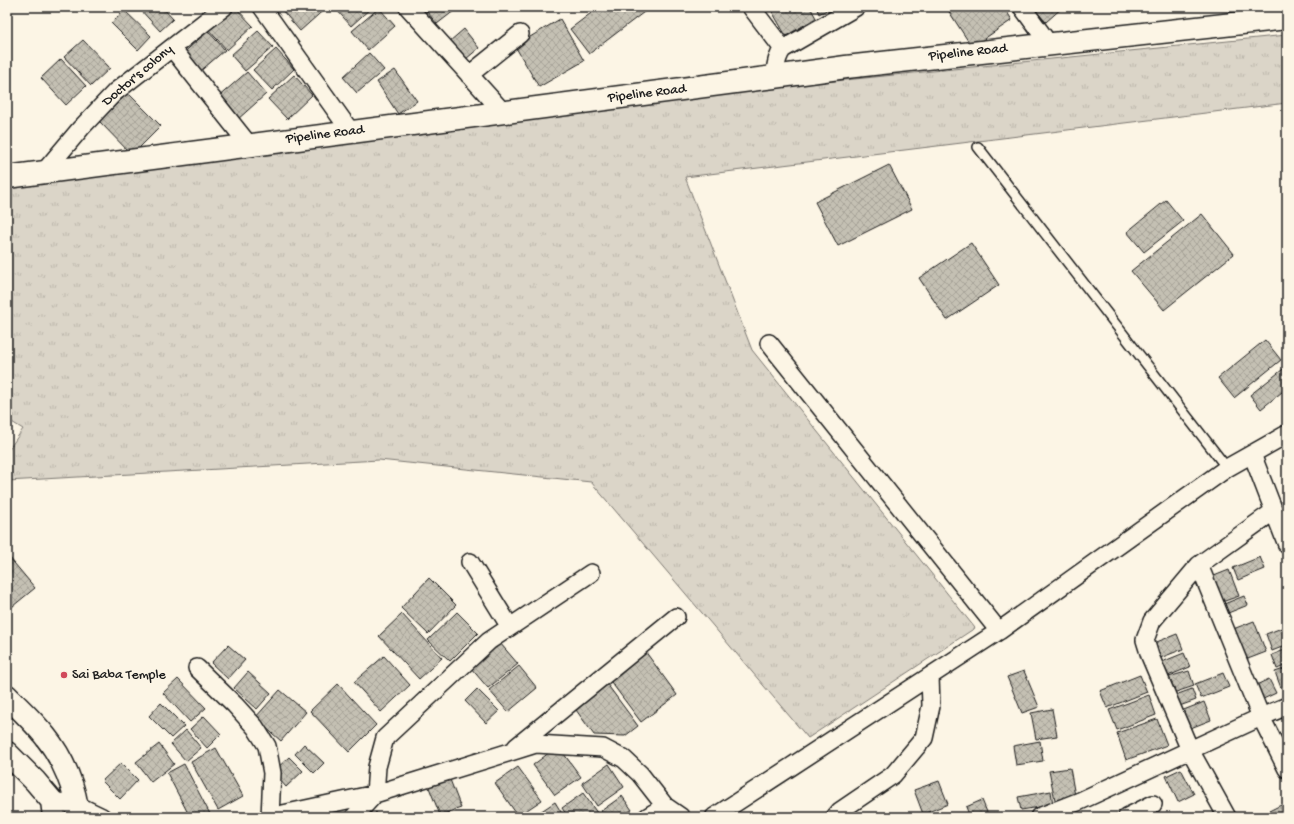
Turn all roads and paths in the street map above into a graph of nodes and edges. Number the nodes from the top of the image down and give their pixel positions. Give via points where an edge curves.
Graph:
1 (224, 7) edge
2 (262, 7) edge
3 (408, 7) edge
4 (751, 7) edge
5 (856, 7) edge
6 (1022, 7) edge
7 (1287, 18) edge
8 (520, 34) dead end
9 (1048, 44) junction
10 (172, 48) junction
11 (783, 49) junction
12 (469, 75) junction
13 (774, 77) junction
14 (503, 112) junction
15 (352, 132) junction
16 (249, 145) junction
17 (978, 147) dead end
18 (44, 172) junction
19 (8, 175) edge
20 (769, 343) dead end
21 (1287, 434) edge
22 (1252, 454) junction
23 (1227, 468) junction
24 (1274, 511) junction
25 (1287, 545) edge
26 (470, 562) dead end
27 (1199, 565) junction
28 (591, 573) dead end
29 (676, 617) dead end
30 (510, 627) junction
31 (998, 631) junction
32 (196, 668) dead end
33 (930, 676) junction
34 (7, 696) edge
35 (1287, 706) edge
36 (1261, 717) junction
37 (1190, 750) junction
38 (509, 752) junction
39 (7, 753) edge
40 (1287, 769) edge
41 (375, 794) junction
42 (1153, 804) dead end
43 (665, 806) junction
44 (53, 809) edge
45 (78, 811) edge
46 (102, 817) edge
47 (270, 817) edge
48 (354, 817) edge
49 (647, 817) edge
50 (681, 817) edge
51 (714, 817) edge
52 (835, 817) edge
53 (1040, 817) edge
54 (1128, 817) edge
55 (1226, 817) edge

1 - 10 street, Doctor's colony
2 - 15 street
3 - 12 street
4 - 11 street
5 - 11 street
6 - 9 street
7 - 9 street, Pipeline Road
8 - 12 street
9 - 13 street, Pipeline Road
10 - 16 street
10 - 18 street, Doctor's colony via 115,92
11 - 13 street via 779,53
12 - 14 street
13 - 14 street, Pipeline Road
14 - 15 street, Pipeline Road
15 - 16 street, Pipeline Road
16 - 18 street, Pipeline Road
17 - 23 lane
18 - 19 street, Pipeline Road
20 - 31 street
21 - 22 street
22 - 23 street
22 - 24 street
23 - 31 street
24 - 25 street
24 - 27 street
26 - 30 street
27 - 36 street
27 - 37 street via 1152,621 1145,640
28 - 30 street
29 - 38 street
30 - 41 street via 489,641 385,738 376,767
31 - 33 street
32 - 47 street via 235,705 255,727 267,746 272,772
33 - 51 street
33 - 52 street via 931,706 924,738 893,775
34 - 45 street via 45,736 67,770
35 - 36 street
36 - 37 street
36 - 40 street
37 - 53 street
37 - 55 street
38 - 41 street
38 - 43 street via 536,744 602,748 624,759 640,774
39 - 44 street via 35,781
41 - 47 street
41 - 48 street
42 - 54 street
43 - 49 street
43 - 50 street
44 - 45 street
45 - 46 street

